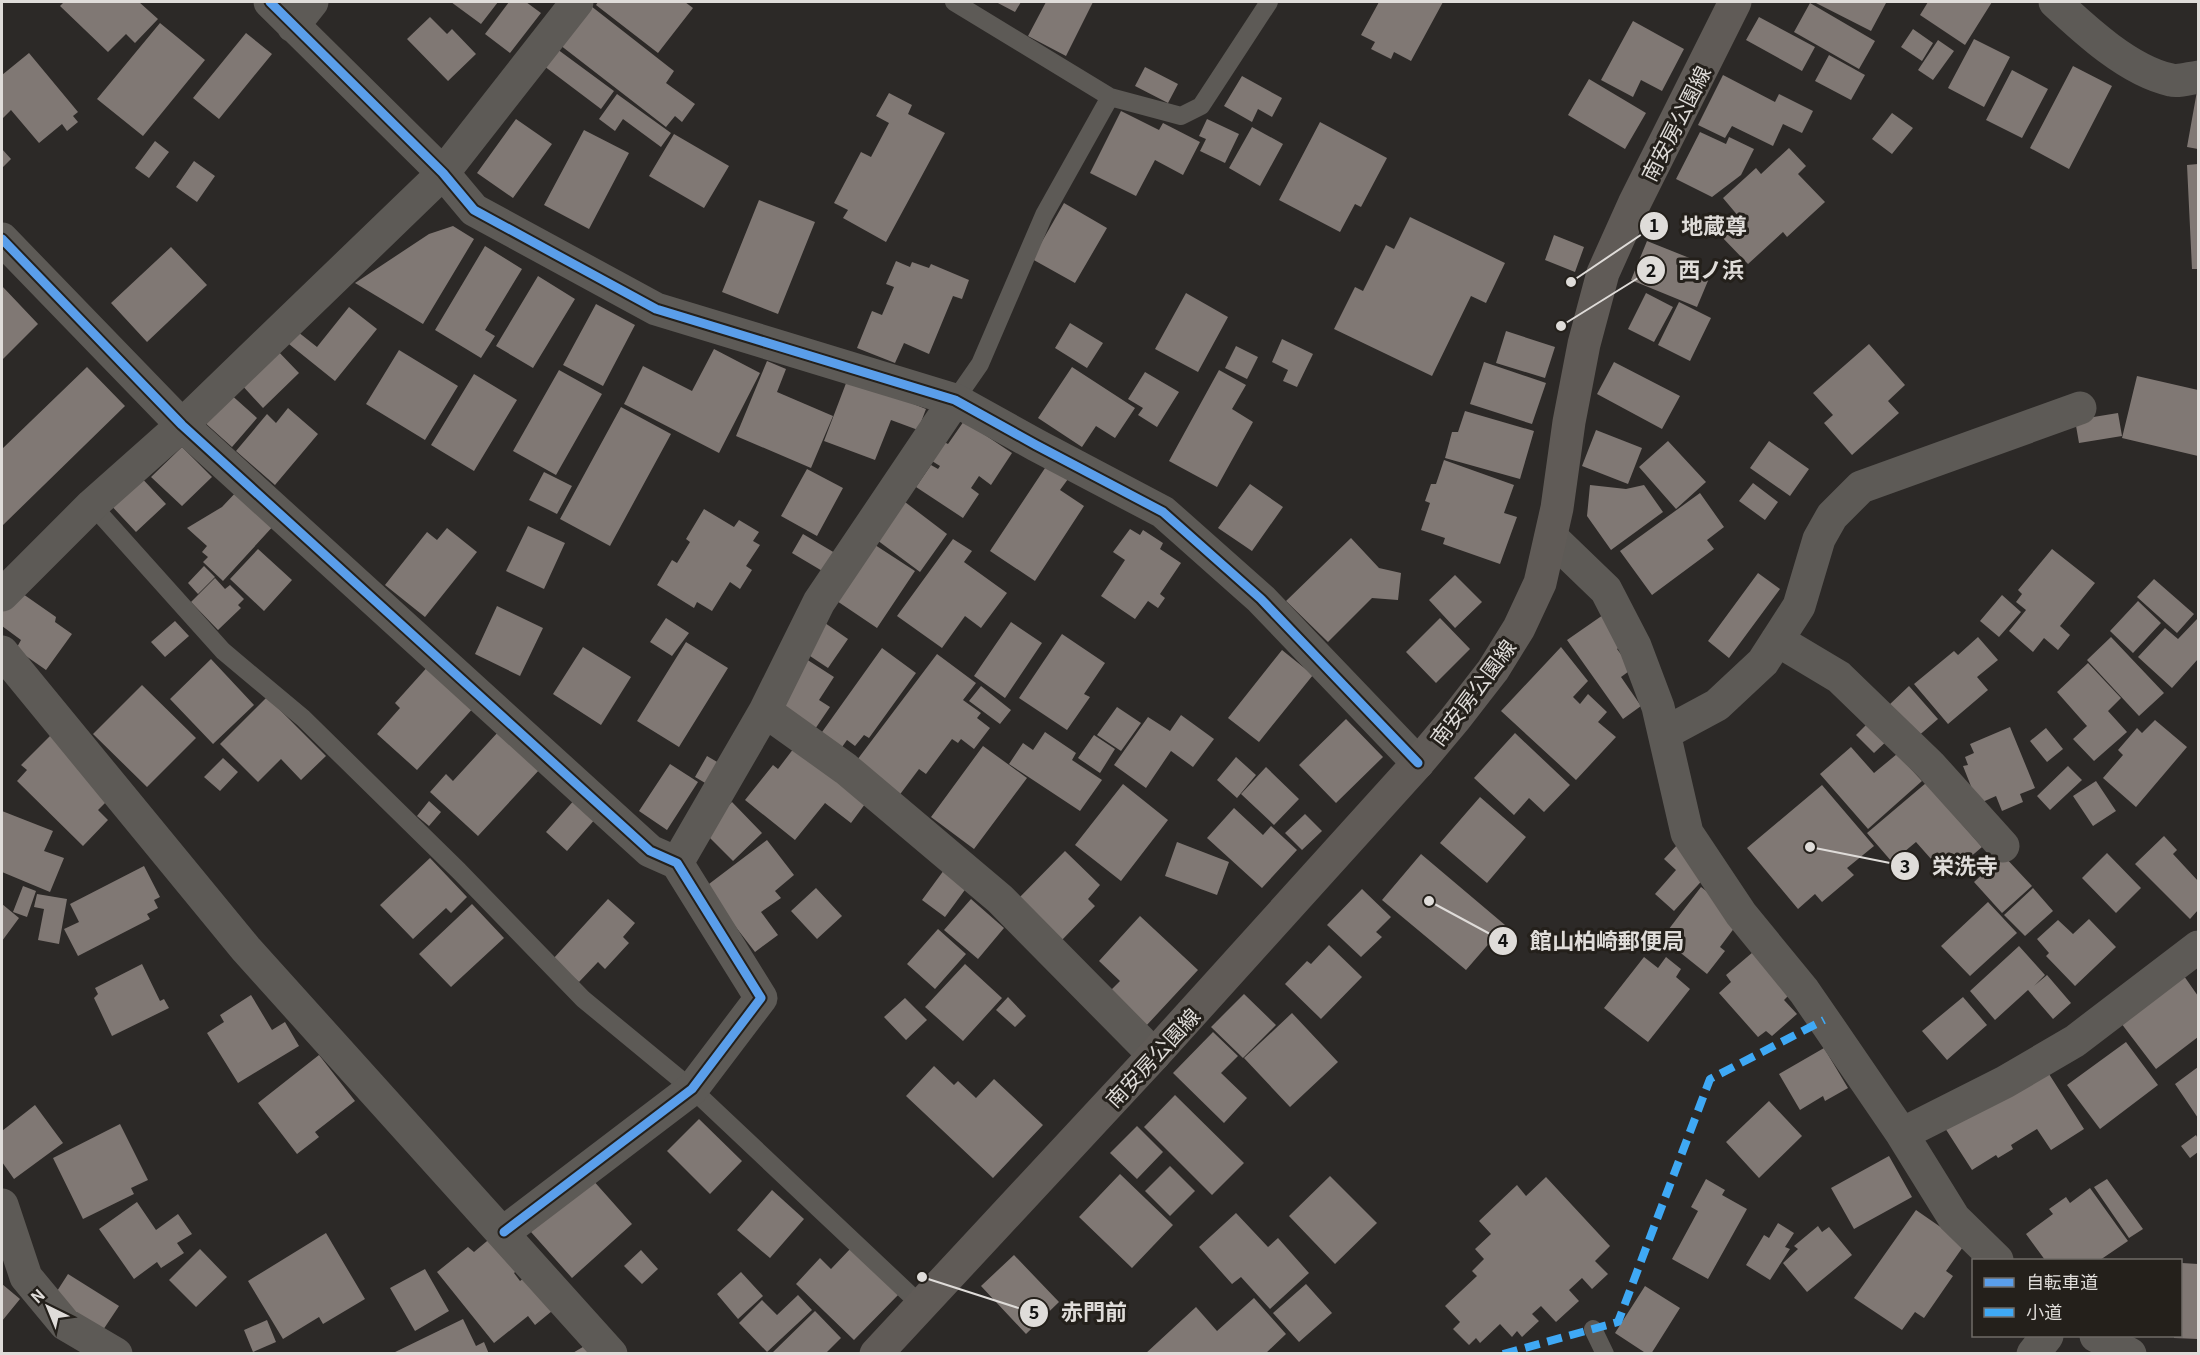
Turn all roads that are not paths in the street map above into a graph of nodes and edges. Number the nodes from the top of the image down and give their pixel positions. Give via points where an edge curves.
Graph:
1 (270, 2) edge
2 (577, 2) edge
3 (954, 2) edge
4 (1269, 2) edge
5 (1736, 2) edge
6 (2055, 2) edge
7 (302, 14) edge
8 (2199, 77) edge
9 (1110, 97) junction
10 (443, 173) junction
11 (2, 239) edge
12 (955, 400) junction
13 (2080, 408) dead end
14 (182, 425) junction
15 (92, 505) junction
16 (1551, 537) junction
17 (2, 595) edge
18 (1777, 640) junction
19 (2, 652) edge
20 (765, 711) junction
21 (1665, 733) junction
22 (1418, 764) junction
23 (2003, 846) dead end
24 (677, 863) junction
25 (2199, 947) edge
26 (1155, 1055) junction
27 (692, 1089) junction
28 (1902, 1134) junction
29 (2, 1204) edge
30 (504, 1232) junction
31 (1996, 1259) edge
32 (921, 1305) junction
33 (1593, 1329) dead end
34 (2045, 1337) edge
35 (2100, 1337) edge
36 (116, 1353) edge
37 (611, 1353) edge
38 (876, 1353) edge
39 (1605, 1353) edge
40 (2033, 1353) edge
41 (2130, 1353) edge

1 - 7 street
2 - 10 street
3 - 9 lane
4 - 9 lane via 1201,106 1181,116
5 - 16 main road, 南安房公園線 via 1603,273 1582,356
6 - 8 street via 2133,64 2172,80
7 - 10 street
9 - 12 lane via 1044,215 980,364
10 - 12 street via 474,210 656,309
10 - 14 street
11 - 14 street
12 - 20 street via 819,602
12 - 22 street via 1163,512 1261,599
13 - 18 street via 1860,486 1832,516 1819,539 1799,606
14 - 15 street
14 - 24 street via 650,851
15 - 17 street
15 - 27 lane via 223,651 311,726 583,999
16 - 21 street via 1606,590 1635,646
16 - 22 main road, 南安房公園線 via 1540,582 1519,628 1487,678
18 - 21 street via 1763,662 1717,705
18 - 23 street via 1839,677 1929,765
19 - 30 street via 246,949
20 - 24 street
20 - 26 street via 846,769 1000,899
21 - 28 street via 1687,833 1741,914 1804,991
22 - 26 main road, 南安房公園線
24 - 27 street via 761,998
25 - 28 street via 2075,1041
26 - 32 main road, 南安房公園線
27 - 30 street
27 - 32 lane
28 - 31 street via 1954,1218
29 - 36 street via 26,1277 65,1324
30 - 37 street
32 - 38 main road, 南安房公園線
33 - 39 lane
34 - 40 street
35 - 41 street

